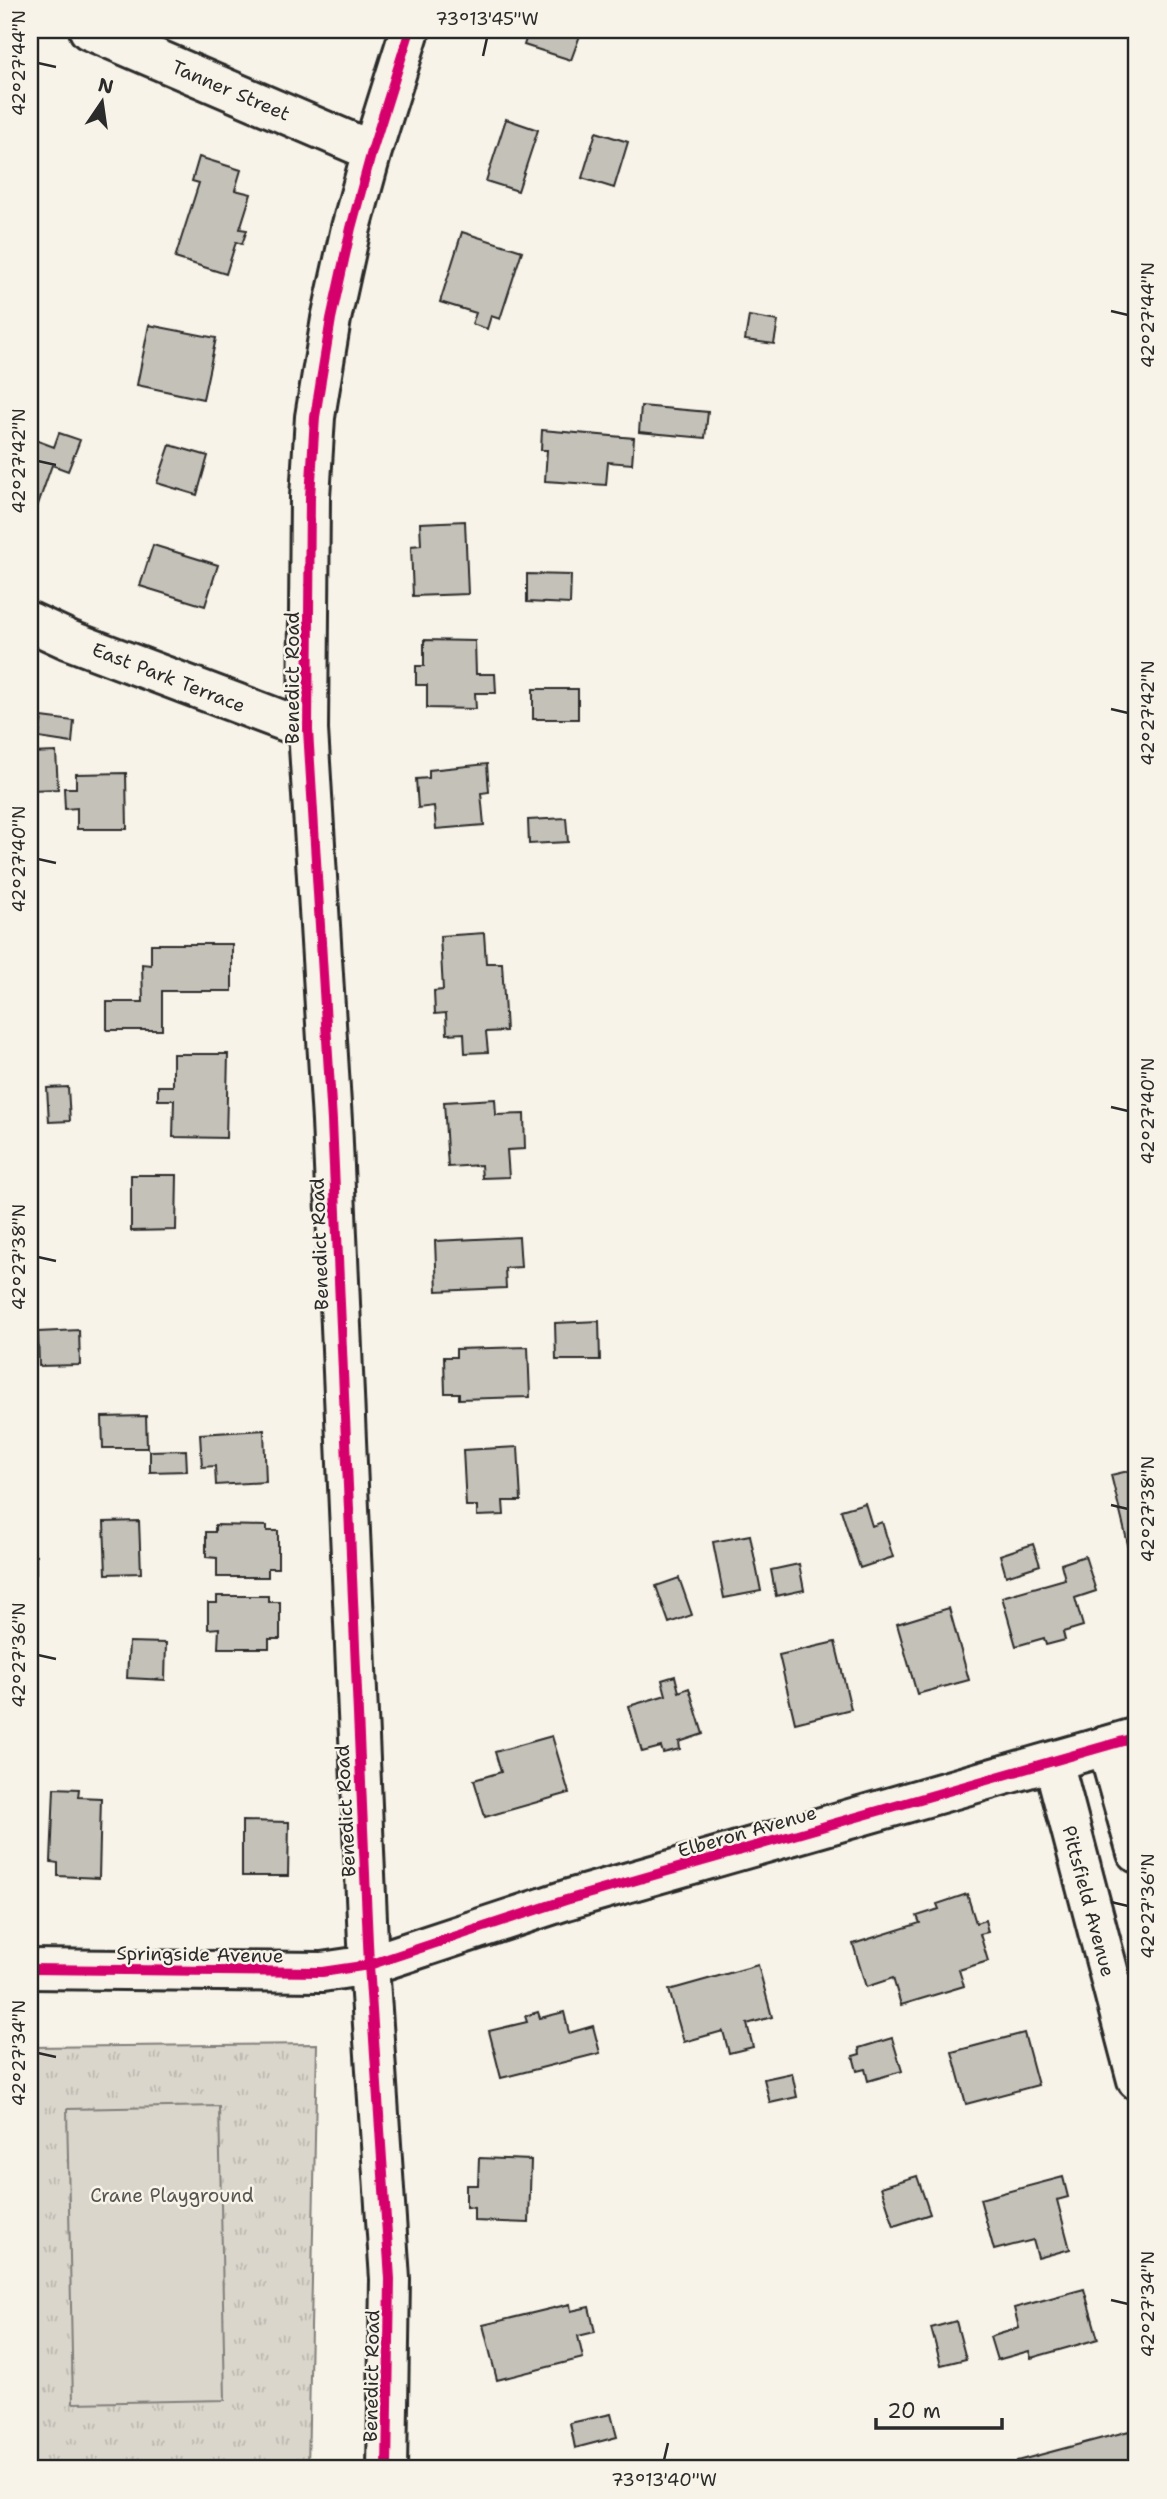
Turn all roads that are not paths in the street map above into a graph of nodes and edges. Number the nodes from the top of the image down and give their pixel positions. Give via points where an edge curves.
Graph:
1 (89, 30) edge
2 (410, 30) edge
3 (372, 150) junction
4 (30, 622) edge
5 (308, 730) junction
6 (1122, 1742) edge
7 (1053, 1761) junction
8 (1137, 1853) edge
9 (369, 1965) junction
10 (30, 1969) edge
11 (1137, 2080) edge
12 (387, 2469) edge

1 - 3 street, Tanner Street
2 - 3 street, Benedict Road
3 - 5 street, Benedict Road via 331,319 315,417
4 - 5 street, East Park Terrace
5 - 9 street, Benedict Road via 332,1121
6 - 7 street, Elberon Avenue
6 - 8 street
7 - 9 street, Elberon Avenue via 566,1900
7 - 11 street, Pittsfield Avenue
9 - 10 street, Springside Avenue via 322,1972
9 - 12 street, Benedict Road via 390,2279

